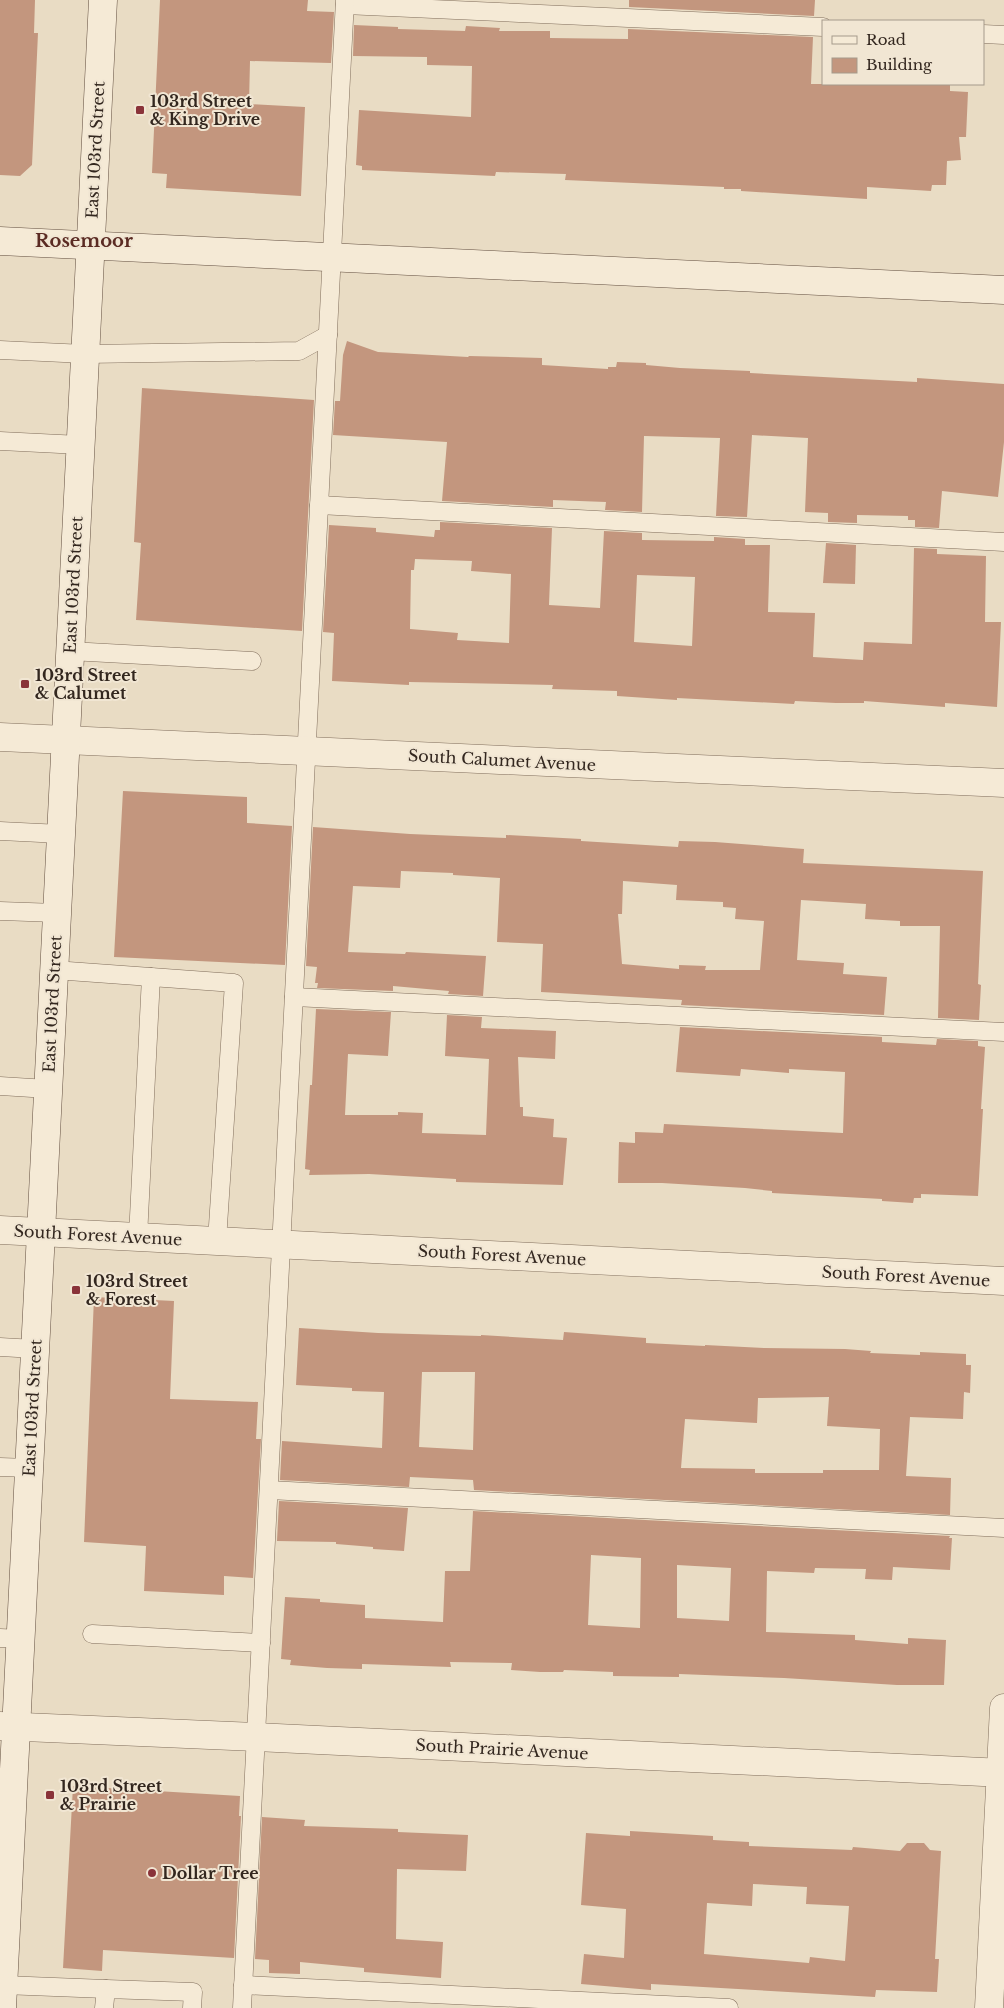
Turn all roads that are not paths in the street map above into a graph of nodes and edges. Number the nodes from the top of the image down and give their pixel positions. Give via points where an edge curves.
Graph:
1 (103, 0) edge
2 (345, 3) edge
3 (822, 27) edge
4 (984, 34) edge
5 (1004, 35) edge
6 (0, 241) edge
7 (90, 244) junction
8 (332, 257) junction
9 (1004, 290) edge
10 (328, 335) junction
11 (0, 350) edge
12 (85, 354) junction
13 (0, 441) edge
14 (80, 445) junction
15 (319, 505) junction
16 (1004, 542) edge
17 (70, 651) junction
18 (252, 661) dead end
19 (0, 737) edge
20 (65, 741) junction
21 (306, 751) junction
22 (1004, 783) edge
23 (0, 831) edge
24 (61, 834) junction
25 (0, 911) edge
26 (57, 913) junction
27 (54, 970) junction
28 (151, 977) junction
29 (294, 997) junction
30 (1004, 1032) edge
31 (0, 1086) edge
32 (48, 1089) junction
33 (0, 1230) edge
34 (41, 1232) junction
35 (138, 1237) junction
36 (217, 1241) junction
37 (281, 1244) junction
38 (1004, 1281) edge
39 (0, 1347) edge
40 (35, 1349) junction
41 (0, 1467) edge
42 (29, 1468) junction
43 (269, 1490) junction
44 (1004, 1528) edge
45 (92, 1634) dead end
46 (10, 1638) edge
47 (261, 1643) junction
48 (1004, 1708) edge
49 (8, 1727) edge
50 (256, 1736) junction
51 (1002, 1773) edge
52 (6, 1831) edge
53 (3, 1946) edge
54 (244, 1985) junction
55 (106, 1989) junction
56 (3, 1996) edge
57 (104, 2008) edge
58 (192, 2008) edge
59 (242, 2008) edge
60 (729, 2008) edge
61 (989, 2008) edge

1 - 7 street, East 103rd Street
2 - 3 lane
2 - 8 lane
4 - 5 lane
6 - 7 street
7 - 8 street
7 - 12 street, East 103rd Street
8 - 9 street
8 - 10 lane
10 - 12 lane via 299,351
10 - 15 lane
11 - 12 lane
12 - 14 street, East 103rd Street
13 - 14 lane
14 - 17 street, East 103rd Street
15 - 16 lane
15 - 21 lane
17 - 18 lane
17 - 20 street, East 103rd Street
19 - 20 street, South Calumet Avenue
20 - 21 street, South Calumet Avenue
20 - 24 street, East 103rd Street
21 - 22 street, South Calumet Avenue
21 - 29 lane
23 - 24 lane
24 - 26 street, East 103rd Street
25 - 26 lane
26 - 27 street, East 103rd Street
27 - 28 lane
27 - 32 street, East 103rd Street
28 - 35 lane
28 - 36 lane via 234,983
29 - 30 lane
29 - 37 lane
31 - 32 lane
32 - 34 street, East 103rd Street
33 - 34 street, South Forest Avenue
34 - 35 street, South Forest Avenue
34 - 40 street, East 103rd Street
35 - 36 street, South Forest Avenue
36 - 37 street, South Forest Avenue
37 - 38 street, South Forest Avenue
37 - 43 lane
39 - 40 lane
40 - 42 street, East 103rd Street
41 - 42 lane
42 - 46 street, East 103rd Street
43 - 44 lane
43 - 47 lane
45 - 47 lane
46 - 49 street, East 103rd Street
47 - 50 lane
48 - 51 street
49 - 50 street, South Prairie Avenue
49 - 52 street, East 103rd Street
50 - 51 street, South Prairie Avenue
50 - 54 lane
51 - 61 street
52 - 53 street, East 103rd Street
53 - 56 street, East 103rd Street
54 - 59 lane
54 - 60 lane
55 - 56 lane
55 - 57 lane
55 - 58 lane via 192,1992

